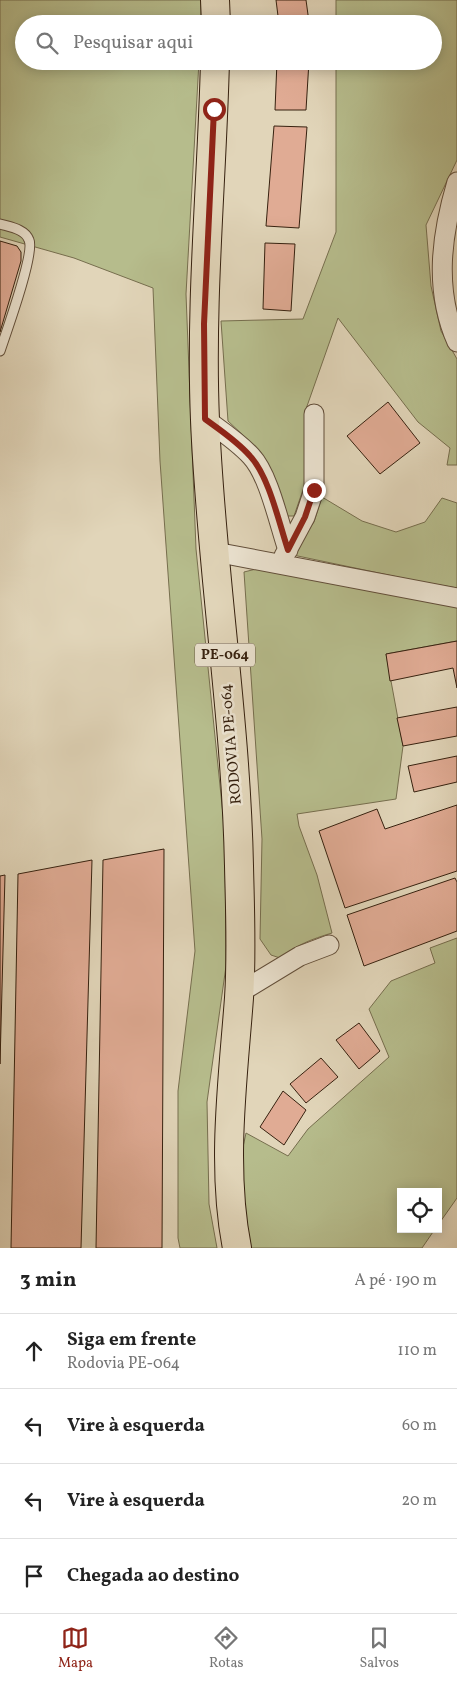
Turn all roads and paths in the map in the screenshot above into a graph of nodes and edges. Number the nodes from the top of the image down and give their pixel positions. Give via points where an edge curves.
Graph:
1 (215, 0) edge
2 (216, 15) edge
3 (215, 70) edge
4 (457, 182) edge
5 (0, 224) edge
6 (457, 342) edge
7 (0, 351) edge
8 (314, 414) dead end
9 (205, 419) junction
10 (215, 552) junction
11 (284, 557) junction
12 (457, 598) edge
13 (329, 945) dead end
14 (239, 993) junction
15 (236, 1248) edge

1 - 2 main road
3 - 9 main road, RODOVIA PE-064 / PE-064 via 204,324
4 - 6 street via 448,211 442,281 447,319
5 - 7 lane via 17,229 31,242
8 - 11 street via 314,490 305,517
9 - 10 main road, RODOVIA PE-064 / PE-064
9 - 11 street via 252,457 266,482
10 - 11 street
10 - 14 main road, RODOVIA PE-064 / PE-064 via 236,782
11 - 12 street
13 - 14 street via 300,956
14 - 15 main road, RODOVIA PE-064 / PE-064 via 229,1183

